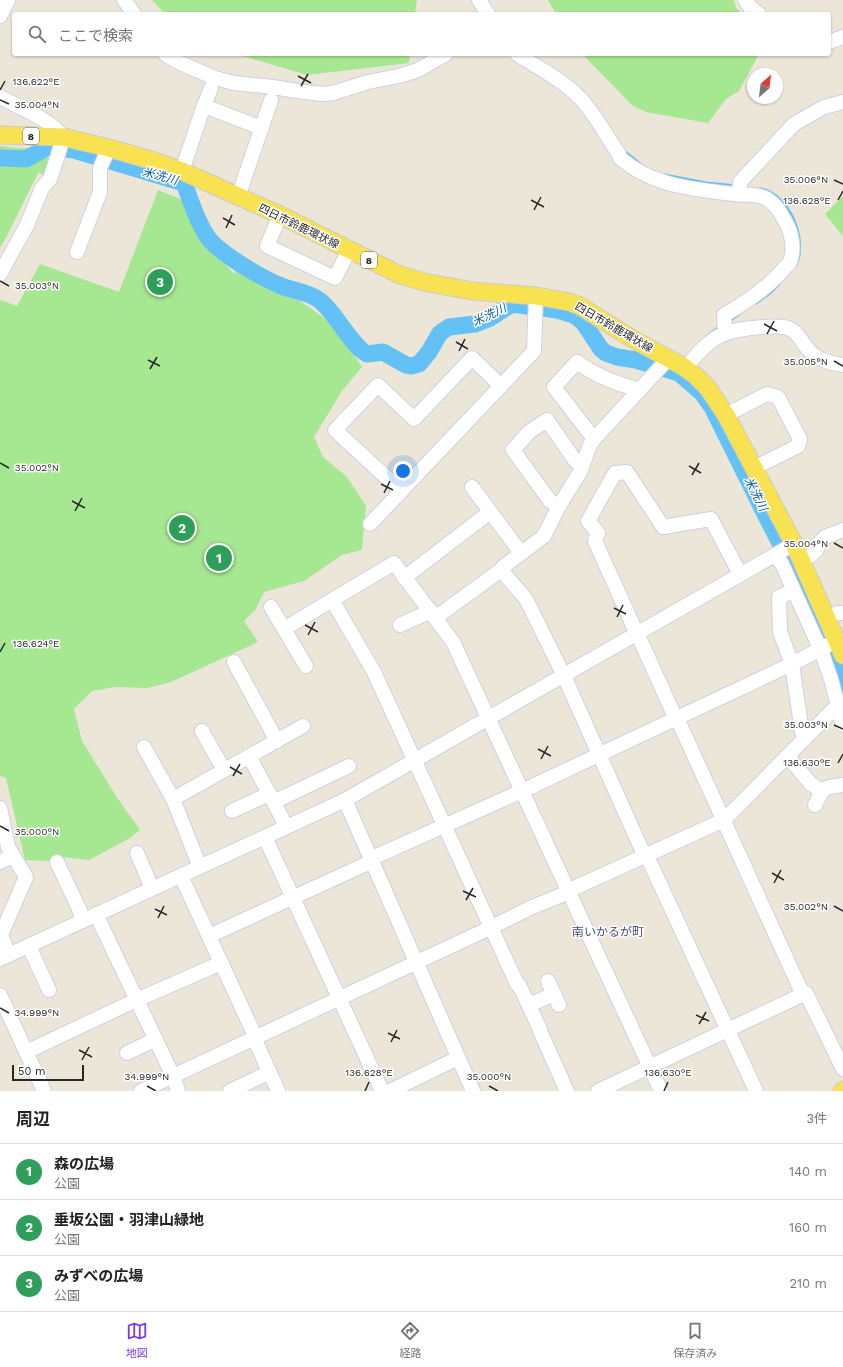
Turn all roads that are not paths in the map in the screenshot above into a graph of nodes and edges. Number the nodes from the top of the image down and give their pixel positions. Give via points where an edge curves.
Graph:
1 (8, 0) edge
2 (124, 0) edge
3 (480, 0) edge
4 (745, 0) edge
5 (133, 12) edge
6 (487, 12) edge
7 (756, 12) edge
8 (0, 16) edge
9 (843, 37) edge
10 (831, 41) edge
11 (169, 56) edge
12 (442, 56) edge
13 (520, 56) edge
14 (211, 88) dead end
15 (0, 96) edge
16 (271, 100) dead end
17 (843, 102) edge
18 (204, 106) junction
19 (262, 128) junction
20 (0, 135) edge
21 (61, 145) junction
22 (108, 150) junction
23 (182, 171) junction
24 (739, 190) junction
25 (238, 197) junction
26 (280, 215) junction
27 (349, 250) junction
28 (77, 252) dead end
29 (0, 274) edge
30 (535, 297) junction
31 (725, 327) junction
32 (679, 364) junction
33 (843, 366) edge
34 (501, 386) junction
35 (640, 390) junction
36 (726, 415) junction
37 (594, 439) junction
38 (582, 467) junction
39 (754, 468) junction
40 (472, 487) dead end
41 (401, 491) junction
42 (559, 506) junction
43 (490, 512) junction
44 (370, 524) dead end
45 (843, 530) edge
46 (793, 545) junction
47 (521, 553) junction
48 (776, 555) junction
49 (803, 562) junction
50 (501, 570) junction
51 (740, 574) junction
52 (404, 578) junction
53 (794, 590) junction
54 (332, 600) junction
55 (271, 607) dead end
56 (433, 615) junction
57 (835, 615) edge
58 (400, 625) dead end
59 (284, 629) junction
60 (637, 633) junction
61 (839, 646) edge
62 (820, 649) junction
63 (234, 662) dead end
64 (792, 664) junction
65 (306, 666) dead end
66 (564, 676) junction
67 (840, 707) edge
68 (488, 718) junction
69 (676, 718) junction
70 (843, 725) edge
71 (303, 726) dead end
72 (202, 731) dead end
73 (806, 738) junction
74 (277, 741) junction
75 (144, 747) dead end
76 (600, 754) junction
77 (249, 756) junction
78 (788, 757) junction
79 (414, 759) junction
80 (349, 766) dead end
81 (224, 770) junction
82 (843, 785) edge
83 (816, 787) junction
84 (522, 791) junction
85 (271, 797) junction
86 (173, 799) junction
87 (344, 800) junction
88 (815, 805) dead end
89 (0, 808) edge
90 (232, 811) dead end
91 (724, 820) junction
92 (445, 826) junction
93 (285, 828) junction
94 (265, 837) junction
95 (137, 853) dead end
96 (13, 856) junction
97 (646, 856) junction
98 (371, 861) junction
99 (0, 862) edge
100 (57, 862) dead end
101 (200, 867) junction
102 (181, 876) junction
103 (152, 888) junction
104 (569, 892) junction
105 (292, 897) junction
106 (96, 914) junction
107 (82, 921) junction
108 (492, 927) junction
109 (209, 936) junction
110 (31, 945) junction
111 (5, 957) edge
112 (416, 962) junction
113 (221, 963) junction
114 (49, 990) dead end
115 (554, 993) dead end
116 (0, 995) edge
117 (803, 995) junction
118 (338, 998) junction
119 (137, 1001) junction
120 (529, 1005) junction
121 (728, 1031) junction
122 (255, 1038) junction
123 (156, 1040) junction
124 (26, 1052) junction
125 (127, 1053) dead end
126 (458, 1058) junction
127 (650, 1067) junction
128 (843, 1069) edge
129 (270, 1072) junction
130 (173, 1076) junction
131 (44, 1091) edge
132 (142, 1091) edge
133 (178, 1091) edge
134 (230, 1091) edge
135 (278, 1091) edge
136 (382, 1091) edge
137 (390, 1091) edge
138 (473, 1091) edge
139 (567, 1091) edge
140 (598, 1091) edge
141 (661, 1091) edge
142 (756, 1091) edge

1 - 8 street
2 - 5 street
3 - 6 street
4 - 7 street
9 - 10 street
11 - 12 street via 184,65 234,84 322,94 399,76 418,70
13 - 24 street via 578,96 603,127 620,158 630,167 658,181 705,190
14 - 18 street
15 - 21 street via 58,130
16 - 19 street
17 - 24 street via 824,107 794,124
18 - 19 street
18 - 23 street
19 - 25 street
20 - 21 main road, 四日市鈴鹿環状線 / 8
21 - 22 main road, 四日市鈴鹿環状線 / 8
21 - 29 street via 50,179 42,188 27,225
22 - 23 main road, 四日市鈴鹿環状線 / 8
22 - 28 street via 100,168 100,192
23 - 25 main road, 四日市鈴鹿環状線 / 8
24 - 31 street via 772,202 790,230 792,255 789,263 775,280 724,315
25 - 26 main road, 四日市鈴鹿環状線 / 8
26 - 27 main road, 四日市鈴鹿環状線 / 8
26 - 27 street via 267,246 335,278
27 - 30 main road, 四日市鈴鹿環状線 / 8 via 400,275 424,282 472,291
30 - 32 main road, 四日市鈴鹿環状線 / 8 via 580,306
30 - 34 street via 534,351
31 - 32 street via 717,337
31 - 33 street via 787,327 792,329 815,356
32 - 35 street via 655,374
32 - 36 main road, 四日市鈴鹿環状線 / 8 via 708,388
34 - 41 street
34 - 41 street via 472,358 414,419 378,385 335,430
35 - 37 street
35 - 37 street via 589,371 577,362 554,386
36 - 39 main road, 四日市鈴鹿環状線 / 8
36 - 39 street via 767,394 778,398 800,439 798,446
37 - 38 street
38 - 42 street
38 - 42 street via 547,420 529,432 513,450 550,501
39 - 46 main road, 四日市鈴鹿環状線 / 8
40 - 43 street
41 - 44 street
42 - 47 street via 544,536
43 - 47 street
43 - 52 street
45 - 49 street via 820,541 816,551
46 - 48 street
46 - 49 main road, 四日市鈴鹿環状線 / 8
47 - 50 street
48 - 51 street
48 - 53 street
49 - 57 main road, 四日市鈴鹿環状線 / 8
50 - 56 street
50 - 66 street via 526,599
51 - 60 street
51 - 60 street via 711,519 663,527 627,472 616,473 588,521 598,533 595,541
52 - 54 street via 394,563
52 - 56 street
53 - 62 street
53 - 64 street via 779,596 780,632
54 - 59 street
54 - 79 street via 374,672
55 - 59 street
56 - 58 street
56 - 68 street via 452,642
57 - 61 main road, 四日市鈴鹿環状線 / 8
59 - 65 street
60 - 66 street
60 - 69 street
61 - 62 street
62 - 64 street
62 - 67 street
63 - 74 street
64 - 69 street
64 - 73 street via 802,732
66 - 68 street
66 - 76 street
67 - 70 street
67 - 73 street via 835,708
68 - 79 street
68 - 84 street
69 - 76 street
69 - 91 street
71 - 74 street
72 - 81 street
73 - 78 street
74 - 77 street
75 - 86 street
76 - 84 street
76 - 97 street via 600,759
77 - 81 street
77 - 85 street
78 - 83 street
78 - 91 street
79 - 87 street
79 - 92 street
80 - 85 street via 282,798
81 - 86 street
82 - 83 street via 823,789
83 - 88 street
84 - 92 street
84 - 104 street
85 - 90 street
85 - 93 street
86 - 101 street
87 - 93 street
87 - 98 street
89 - 96 street via 8,847
91 - 97 street
91 - 117 street
92 - 98 street
92 - 108 street
93 - 94 street
94 - 101 street
94 - 105 street
95 - 103 street
96 - 99 street
96 - 111 street via 26,877 1,936
97 - 104 street
97 - 121 street
98 - 105 street
98 - 112 street
100 - 107 street via 80,911
101 - 102 street
102 - 103 street
102 - 109 street
103 - 106 street
104 - 108 street
104 - 127 street
105 - 109 street
105 - 118 street
106 - 107 street
106 - 119 street
107 - 110 street
108 - 112 street
108 - 120 street
109 - 113 street
110 - 111 street
110 - 114 street via 32,953
112 - 118 street
112 - 126 street
113 - 119 street
113 - 122 street
115 - 120 street
116 - 124 street
117 - 121 street
117 - 128 street via 806,993
118 - 122 street
118 - 136 street
119 - 123 street
119 - 124 street
120 - 139 street
121 - 127 street
121 - 142 street
122 - 129 street
122 - 130 street
123 - 125 street
123 - 130 street
124 - 131 street
126 - 137 street
126 - 138 street
127 - 140 street
127 - 141 street
129 - 134 street
129 - 135 street
130 - 132 street
130 - 133 street

